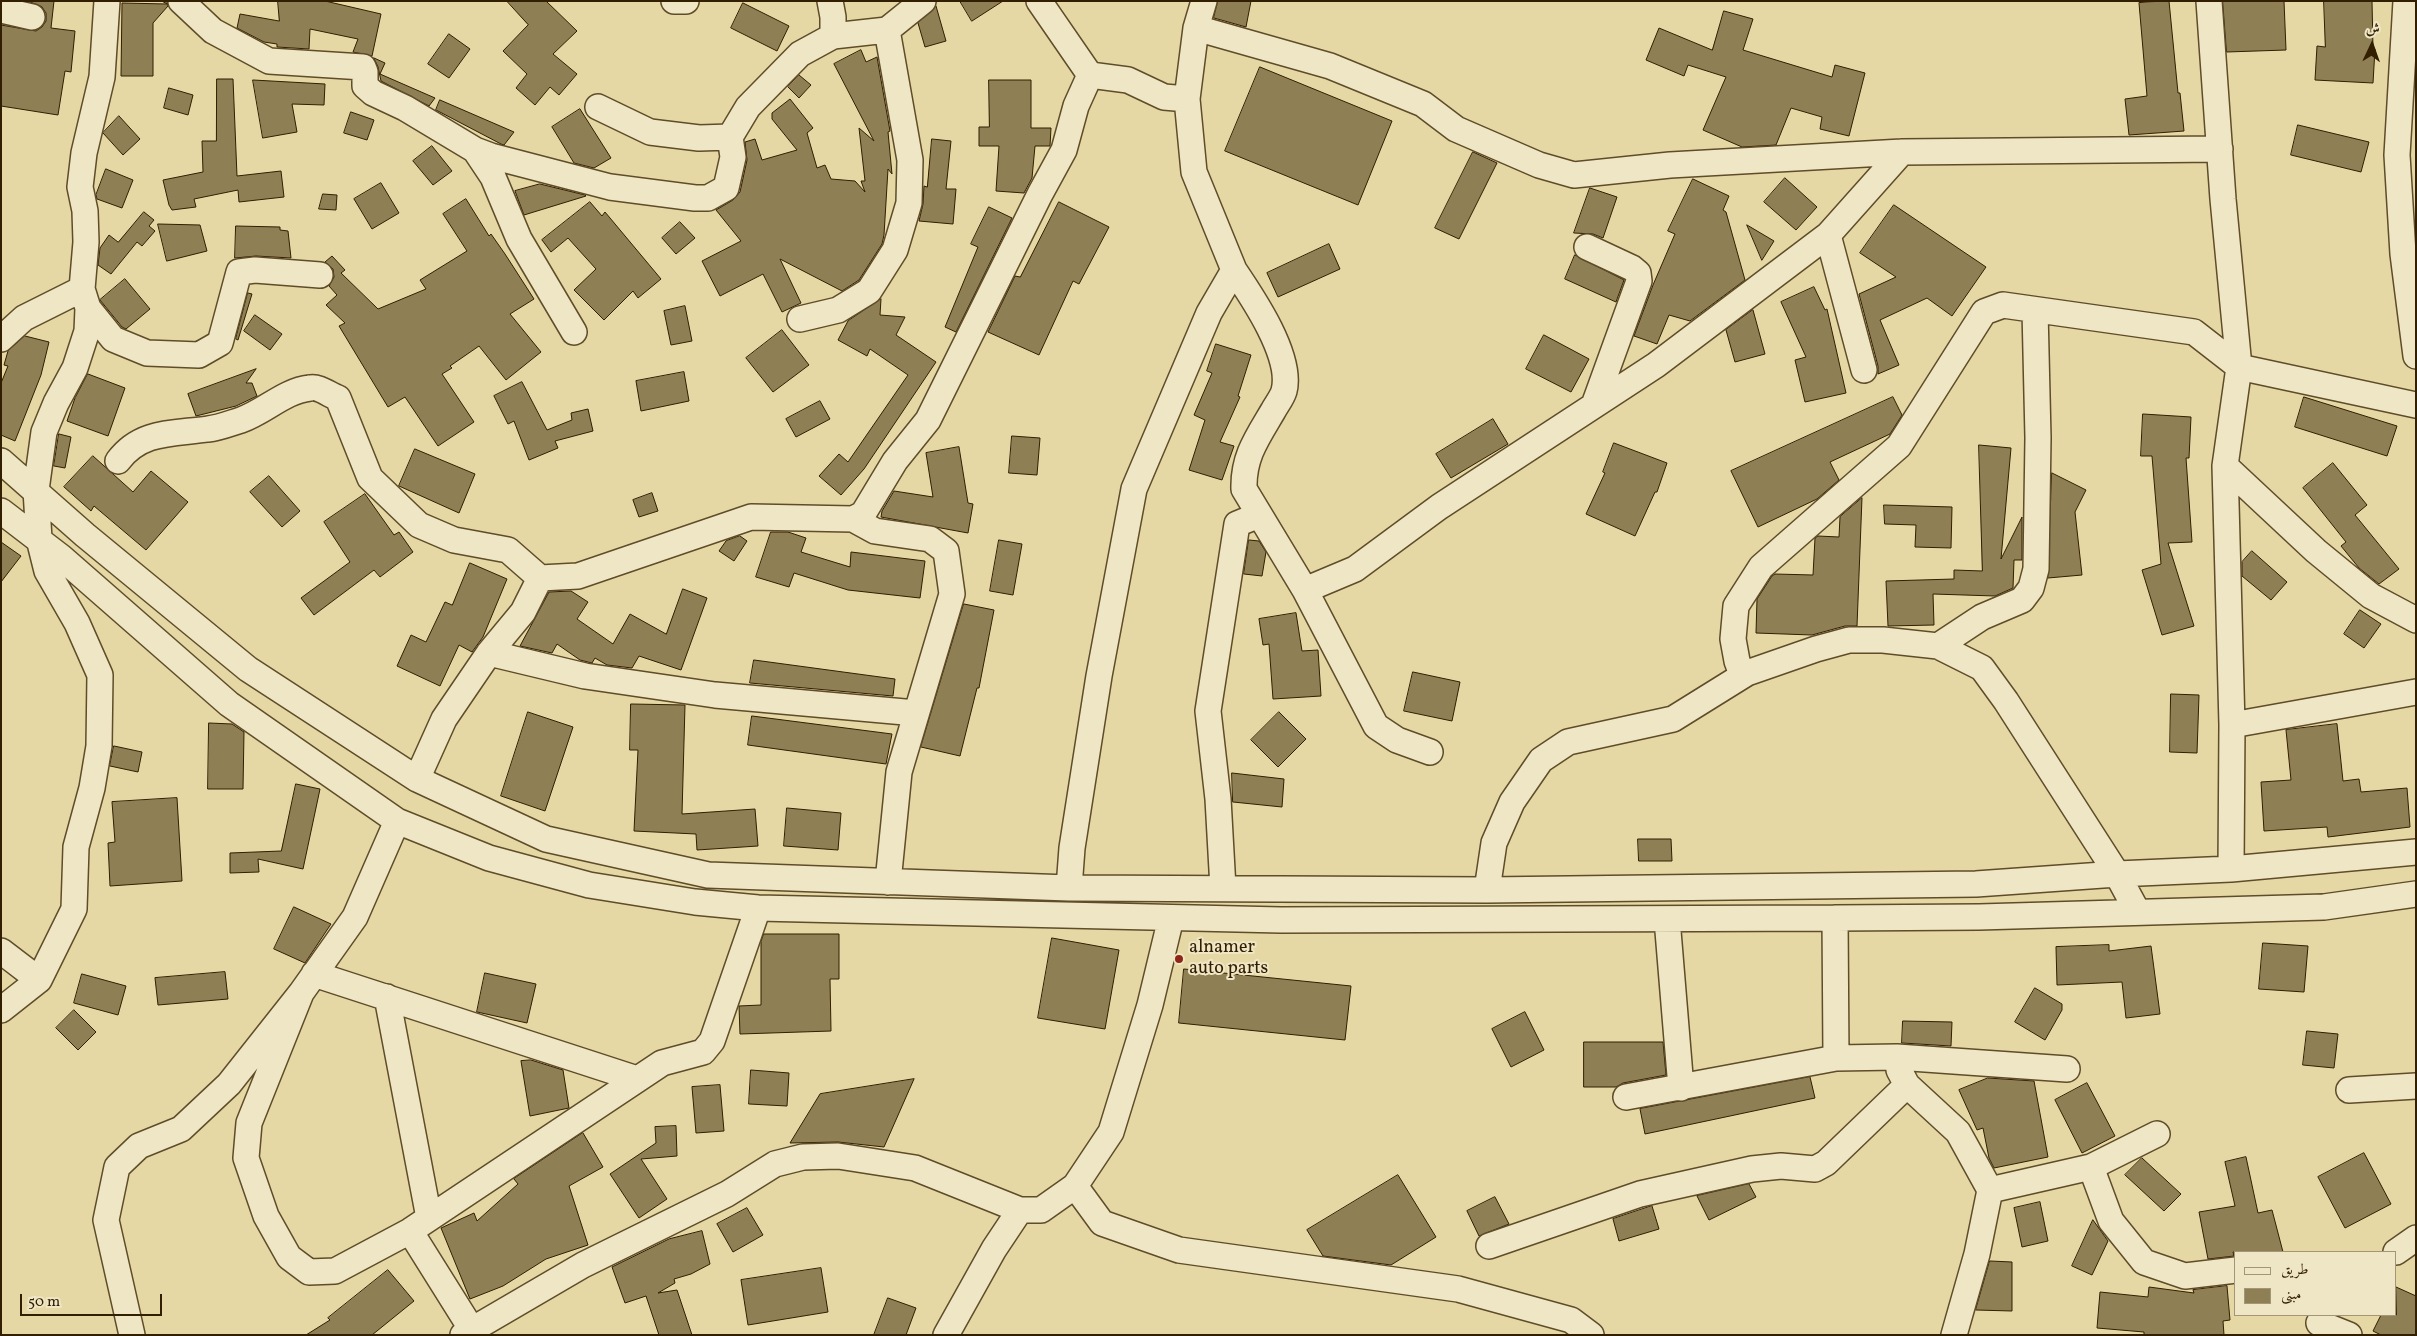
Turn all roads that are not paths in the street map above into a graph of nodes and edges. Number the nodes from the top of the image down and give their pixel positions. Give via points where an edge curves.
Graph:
1 (107, 1) edge
2 (181, 1) edge
3 (674, 1) edge
4 (686, 1) edge
5 (830, 1) edge
6 (922, 1) edge
7 (1039, 1) edge
8 (1204, 1) edge
9 (2209, 1) edge
10 (2406, 1) edge
11 (1, 10) edge
12 (32, 16) dead end
13 (1196, 28) junction
14 (887, 30) junction
15 (833, 36) junction
16 (1090, 74) junction
17 (1187, 99) junction
18 (598, 107) dead end
19 (730, 137) junction
20 (2220, 149) junction
21 (475, 150) junction
22 (1902, 152) junction
23 (2408, 202) edge
24 (1828, 235) junction
25 (1587, 247) dead end
26 (1234, 270) junction
27 (320, 275) dead end
28 (85, 298) junction
29 (2035, 310) junction
30 (800, 319) dead end
31 (574, 332) dead end
32 (1, 338) edge
33 (2416, 356) edge
34 (2239, 367) junction
35 (1864, 370) dead end
36 (1594, 405) junction
37 (2416, 405) edge
38 (1, 461) edge
39 (118, 461) dead end
40 (2224, 466) junction
41 (36, 490) junction
42 (1, 511) edge
43 (1259, 515) junction
44 (853, 519) junction
45 (39, 539) junction
46 (540, 578) junction
47 (1305, 590) junction
48 (2416, 620) edge
49 (1938, 646) junction
50 (489, 653) junction
51 (1747, 673) junction
52 (2416, 692) edge
53 (916, 713) junction
54 (2232, 725) junction
55 (1430, 752) dead end
56 (417, 779) junction
57 (397, 821) junction
58 (2416, 852) edge
59 (2231, 869) junction
60 (2117, 874) junction
61 (888, 882) junction
62 (1069, 888) junction
63 (1223, 888) junction
64 (1281, 888) junction
65 (1487, 890) junction
66 (2416, 894) edge
67 (758, 908) junction
68 (2136, 910) junction
69 (1171, 918) junction
70 (1835, 918) junction
71 (1667, 919) junction
72 (1281, 920) junction
73 (1, 951) edge
74 (39, 980) junction
75 (308, 983) junction
76 (387, 998) junction
77 (1, 1010) edge
78 (1897, 1057) junction
79 (1836, 1058) junction
80 (2067, 1069) dead end
81 (637, 1079) junction
82 (1906, 1085) junction
83 (2416, 1086) edge
84 (1681, 1088) junction
85 (2349, 1090) dead end
86 (1626, 1097) dead end
87 (2157, 1134) dead end
88 (2091, 1167) junction
89 (1075, 1186) junction
90 (1990, 1190) junction
91 (1020, 1210) junction
92 (419, 1225) junction
93 (1489, 1246) dead end
94 (2234, 1270) edge
95 (2320, 1324) edge
96 (467, 1332) edge
97 (132, 1335) edge
98 (946, 1335) edge
99 (1591, 1335) edge
100 (1954, 1335) edge
101 (2349, 1335) edge

1 - 28 street via 102,77 84,153 80,187 85,211
2 - 21 street via 213,31 269,61 363,68 366,72 365,86 373,93 405,108
3 - 4 street
5 - 15 street
6 - 14 street
7 - 16 street
8 - 13 street
9 - 20 street
10 - 23 street via 2397,155
11 - 12 street
13 - 17 street
13 - 22 street via 1330,66 1423,104 1456,129 1539,165 1574,175 1670,165
14 - 15 street
14 - 30 street via 910,160 909,203 895,250 869,291 838,310
15 - 19 street via 800,54 748,107
16 - 17 street via 1128,80 1164,97
16 - 44 street via 1076,106 1064,150 928,420 895,461 863,514
17 - 26 street via 1194,172
18 - 19 street via 650,132 699,138
19 - 21 street via 733,157 726,188 708,198 610,188
20 - 22 street
20 - 34 street
21 - 31 street via 493,177 518,239
22 - 24 street
23 - 33 street via 2403,254
24 - 35 street
24 - 36 street via 1656,364
25 - 36 street via 1632,268 1638,273 1639,281
26 - 43 street via 1260,309 1284,364 1284,392 1251,448 1244,471 1244,489
26 - 62 street via 1208,313 1134,489 1100,676 1072,848
27 - 28 street via 256,270 239,272 220,344 199,355 148,353 113,340
28 - 32 street via 24,318
28 - 41 street via 87,331 75,368 44,432
29 - 34 street via 2194,332
29 - 49 street via 2038,438 2036,570 2031,588 2022,600 1982,617
29 - 51 street via 2003,304 1984,312 1899,446 1761,567 1736,606 1736,654 1740,669
34 - 37 street
34 - 40 street
36 - 47 street via 1439,507 1355,569
38 - 41 street
39 - 46 street via 129,447 171,431 209,429 242,419 268,408 292,391 313,387 338,398 370,478 419,525 454,540 508,550
40 - 48 street via 2370,596
40 - 54 street
41 - 45 street
41 - 56 street via 85,535 248,669
42 - 45 street
43 - 47 street
43 - 63 street via 1237,524 1208,711 1218,799
44 - 46 street via 751,517 578,576
44 - 53 street via 875,531 930,539 946,551 952,594
45 - 57 street via 229,704
45 - 74 street via 47,571 77,623 100,675 99,746 92,788 76,847 74,908
46 - 50 street via 523,612
47 - 55 street via 1376,726 1397,740
49 - 51 street via 1849,640 1816,648
49 - 60 street via 1982,668
50 - 53 street via 585,676 715,695
50 - 56 street via 444,719
51 - 65 street via 1673,719 1568,742 1541,760 1512,802 1494,843
52 - 54 street
53 - 61 street via 899,772
54 - 59 street
56 - 61 street via 546,839 708,875
57 - 67 street via 489,858 589,885 695,902
57 - 75 street via 355,917
58 - 59 street
59 - 60 street
60 - 65 street via 1976,884
60 - 68 street
61 - 62 street
62 - 63 street
63 - 64 street
64 - 65 street
64 - 72 street
66 - 68 street via 2324,907
67 - 69 street
67 - 81 street via 712,1041 703,1052 662,1063
68 - 70 street via 1979,917
69 - 72 street
69 - 89 street via 1150,1005 1111,1132
70 - 71 street
70 - 79 street
71 - 72 street
71 - 84 street
73 - 74 street
74 - 77 street
75 - 76 street
75 - 92 street via 248,1123 246,1158 266,1216 289,1257 309,1272 335,1271
75 - 97 street via 216,1097 181,1129 139,1146 117,1167 106,1220
76 - 81 street
76 - 92 street
78 - 79 street
78 - 80 street
78 - 82 street via 1899,1072
79 - 84 street
81 - 92 street
82 - 90 street via 1958,1132
82 - 93 street via 1826,1163 1815,1169 1781,1166 1752,1169 1640,1194
83 - 85 street
84 - 86 street
87 - 88 street
88 - 90 street
88 - 94 street via 2111,1221 2144,1262 2185,1276
89 - 91 street via 1041,1210
89 - 99 street via 1102,1223 1179,1250 1458,1289 1571,1320
90 - 100 street via 1977,1254
91 - 96 street via 915,1168 838,1156 803,1157 775,1164 727,1194 583,1265
91 - 98 street via 994,1249
92 - 96 street
95 - 101 street

